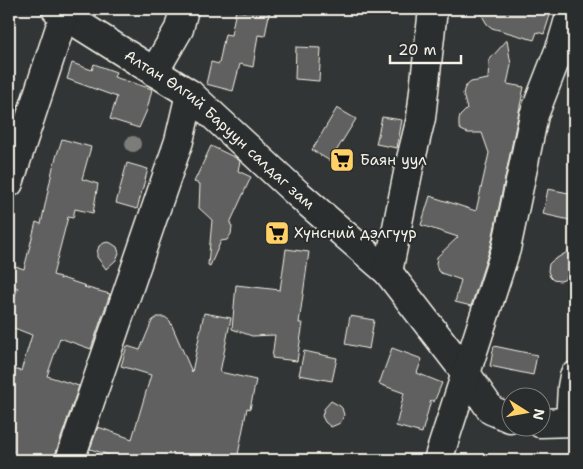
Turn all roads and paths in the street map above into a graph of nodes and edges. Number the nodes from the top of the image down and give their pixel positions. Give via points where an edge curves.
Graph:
1 (184, 9) edge
2 (433, 9) edge
3 (572, 9) edge
4 (60, 12) edge
5 (154, 72) junction
6 (190, 94) junction
7 (9, 183) edge
8 (388, 272) junction
9 (465, 372) junction
10 (574, 376) edge
11 (500, 414) edge
12 (572, 422) edge
13 (550, 423) edge
14 (70, 460) edge
15 (438, 460) edge

1 - 5 street via 179,29
2 - 8 street via 421,118
3 - 9 street via 534,115 506,249
4 - 5 street, Алтан Өлгий Баруун салдаг зам
4 - 7 street
5 - 6 street, Алтан Өлгий Баруун салдаг зам
6 - 8 street, Алтан Өлгий Баруун салдаг зам
6 - 14 street via 178,141
8 - 9 street, Алтан Өлгий Баруун салдаг зам
9 - 11 street, Алтан Өлгий Баруун салдаг зам via 491,410
9 - 15 street
10 - 12 street
12 - 13 street

